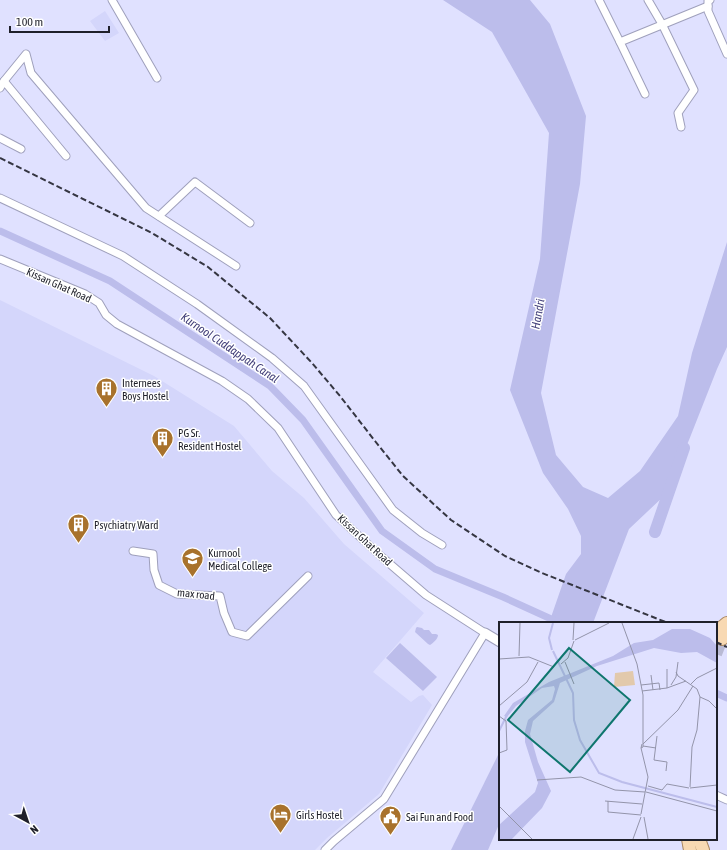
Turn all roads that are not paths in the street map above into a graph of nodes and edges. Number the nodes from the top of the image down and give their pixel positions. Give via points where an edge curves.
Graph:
1 (112, 0) edge
2 (599, 0) edge
3 (648, 0) edge
4 (709, 3) edge
5 (662, 24) junction
6 (620, 42) junction
7 (727, 54) edge
8 (157, 78) dead end
9 (2, 85) edge
10 (645, 94) dead end
11 (681, 127) dead end
12 (0, 138) edge
13 (21, 149) dead end
14 (66, 156) dead end
15 (0, 198) edge
16 (159, 216) junction
17 (250, 223) dead end
18 (0, 259) edge
19 (236, 266) dead end
20 (442, 545) dead end
21 (133, 551) dead end
22 (308, 576) dead end
23 (727, 623) edge
24 (485, 633) junction
25 (722, 635) tunnel mouth
26 (499, 641) edge
27 (717, 795) edge
28 (727, 800) edge
29 (688, 840) edge
30 (699, 840) edge
31 (325, 850) edge
32 (690, 850) edge
33 (703, 850) edge

1 - 8 street
2 - 6 street
3 - 5 street
4 - 5 street
4 - 7 street via 708,11
5 - 6 street
5 - 11 street via 694,90 678,113
6 - 10 street
9 - 14 street
9 - 16 street via 26,54 31,73 146,208
12 - 13 street
15 - 20 street via 123,256 197,304 272,358 304,386 393,510 422,534
16 - 17 street via 194,182
16 - 19 street
18 - 24 street, Kissan Ghat Road via 85,294 99,302 106,315 117,324 222,381 248,399 278,428 336,515 426,595
21 - 22 street, max road via 153,554 154,570 159,585 177,594 220,596 232,632 247,636
23 - 25 main road
24 - 26 street
24 - 31 street via 384,799
27 - 28 street
29 - 32 main road
30 - 33 main road

